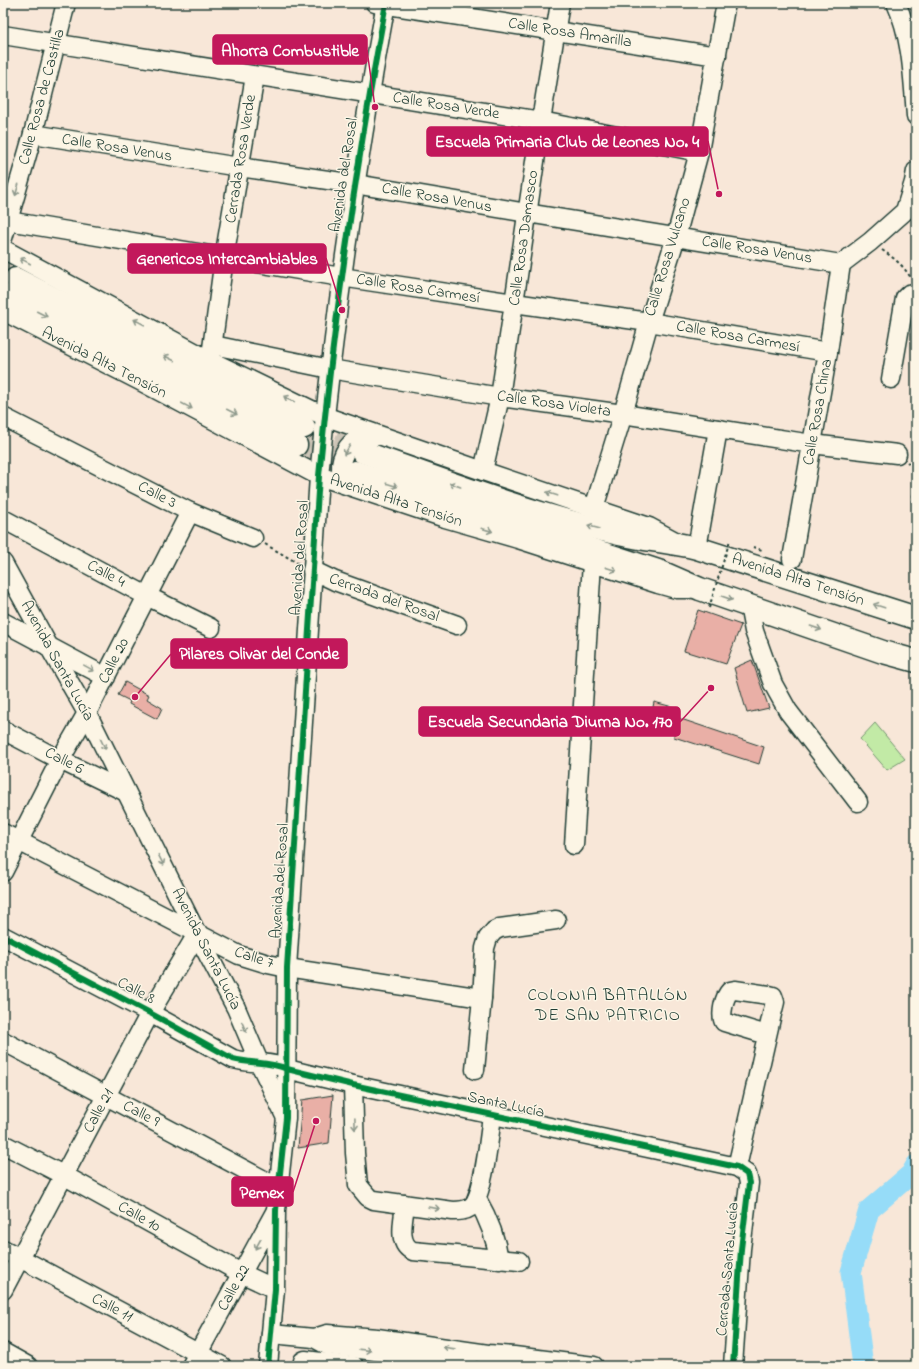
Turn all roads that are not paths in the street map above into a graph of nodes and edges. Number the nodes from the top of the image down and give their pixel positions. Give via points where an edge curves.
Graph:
1 (66, 3) edge
2 (560, 3) edge
3 (726, 3) edge
4 (896, 3) edge
5 (383, 4) edge
6 (556, 31) junction
7 (3, 35) edge
8 (56, 44) junction
9 (717, 56) junction
10 (914, 61) edge
11 (255, 76) junction
12 (370, 94) junction
13 (916, 116) edge
14 (541, 121) junction
15 (33, 134) junction
16 (699, 152) junction
17 (239, 167) junction
18 (916, 171) edge
19 (356, 184) junction
20 (527, 214) junction
21 (6, 230) edge
22 (676, 237) junction
23 (3, 249) edge
24 (224, 258) junction
25 (841, 264) junction
26 (341, 277) junction
27 (914, 287) edge
28 (9, 295) edge
29 (514, 303) junction
30 (649, 322) junction
31 (828, 352) junction
32 (212, 353) junction
33 (330, 369) junction
34 (892, 379) dead end
35 (500, 397) junction
36 (623, 414) junction
37 (324, 416) junction
38 (3, 417) edge
39 (718, 430) junction
40 (300, 436) tunnel mouth
41 (380, 436) junction
42 (812, 444) junction
43 (363, 452) tunnel mouth
44 (897, 454) dead end
45 (483, 471) junction
46 (319, 476) junction
47 (353, 479) junction
48 (594, 508) junction
49 (190, 512) junction
50 (3, 519) edge
51 (253, 538) road end
52 (688, 546) junction
53 (3, 563) edge
54 (592, 563) junction
55 (792, 568) junction
56 (312, 570) junction
57 (147, 596) junction
58 (705, 598) junction
59 (749, 605) junction
60 (916, 618) edge
61 (3, 622) edge
62 (457, 625) dead end
63 (210, 628) dead end
64 (48, 645) junction
65 (916, 661) edge
66 (106, 676) junction
67 (87, 713) junction
68 (3, 730) edge
69 (60, 760) junction
70 (126, 792) junction
71 (858, 802) dead end
72 (3, 833) edge
73 (19, 842) junction
74 (574, 845) dead end
75 (3, 872) edge
76 (556, 920) dead end
77 (197, 934) junction
78 (3, 936) edge
79 (288, 968) junction
80 (482, 998) junction
81 (150, 1013) junction
82 (767, 1035) dead end
83 (3, 1040) edge
84 (259, 1062) junction
85 (287, 1069) junction
86 (475, 1070) dead end
87 (353, 1085) junction
88 (107, 1096) junction
89 (492, 1115) junction
90 (286, 1118) junction
91 (3, 1144) edge
92 (742, 1170) junction
93 (65, 1176) junction
94 (279, 1188) junction
95 (477, 1199) junction
96 (405, 1204) junction
97 (276, 1210) junction
98 (3, 1250) edge
99 (20, 1258) junction
100 (499, 1260) junction
101 (519, 1261) dead end
102 (241, 1273) junction
103 (275, 1289) junction
104 (3, 1290) edge
105 (271, 1334) junction
106 (314, 1338) junction
107 (3, 1352) edge
108 (195, 1360) edge
109 (487, 1360) edge
110 (304, 1363) edge
111 (28, 1366) edge
112 (222, 1366) edge
113 (268, 1366) edge
114 (354, 1366) edge
115 (468, 1366) edge
116 (594, 1366) edge
117 (733, 1366) edge

1 - 8 street, Calle Rosa de Castilla
2 - 6 street, Calle Rosa Damasco
3 - 9 street, Calle Rosa Vulcano
4 - 10 street
5 - 6 street, Calle Rosa Amarilla
5 - 12 street, Avenida del Rosal
6 - 9 street, Calle Rosa Amarilla
6 - 14 street, Calle Rosa Damasco
7 - 8 street, Calle Rosa Verde
8 - 11 street, Calle Rosa Verde
8 - 15 street, Calle Rosa de Castilla
9 - 16 street, Calle Rosa Vulcano
10 - 13 street
11 - 12 street, Calle Rosa Verde
11 - 17 street, Cerrada Rosa Verde
12 - 14 street, Calle Rosa Verde
12 - 19 street, Avenida del Rosal
14 - 16 street, Calle Rosa Verde
14 - 20 street, Calle Rosa Damasco
15 - 17 street, Calle Rosa Venus
15 -> 21 street, Calle Rosa de Castilla
16 - 22 street, Calle Rosa Vulcano
17 - 19 street, Calle Rosa Venus
17 - 24 street, Cerrada Rosa Verde
18 - 25 street via 905,211
19 - 20 street, Calle Rosa Venus
19 - 26 street, Avenida del Rosal
20 - 22 street, Calle Rosa Venus
20 - 29 street, Calle Rosa Damasco
21 - 24 street, Calle Rosa Carmesí
22 - 25 street, Calle Rosa Venus
22 - 30 street, Calle Rosa Vulcano
32 -> 23 street, Avenida Alta Tensión
24 - 26 street, Calle Rosa Carmesí
24 - 32 street, Cerrada Rosa Verde
25 - 31 street, Calle Rosa China
26 - 29 street, Calle Rosa Carmesí
26 - 33 street, Avenida del Rosal
27 - 34 street via 905,298
28 - 40 main road, Avenida Alta Tensión
28 -> 46 street, Avenida Alta Tensión via 147,385
29 - 30 street, Calle Rosa Carmesí
29 - 35 street, Calle Rosa Damasco
30 - 31 street, Calle Rosa Carmesí
30 - 36 street, Calle Rosa Vulcano
31 - 42 street, Calle Rosa China
32 - 33 street, Calle Rosa Violeta
37 -> 32 street, Avenida Alta Tensión
33 - 35 street, Calle Rosa Violeta
33 - 37 street, Avenida del Rosal
35 - 36 street, Calle Rosa Violeta
35 - 45 street, Calle Rosa Damasco
36 - 39 street, Calle Rosa Violeta
36 - 48 street, Calle Rosa Vulcano
37 - 41 street, Avenida Alta Tensión
37 - 46 street, Avenida del Rosal
38 - 49 street, Calle 3
39 - 42 street, Calle Rosa Violeta
39 - 52 street
41 - 45 street, Avenida Alta Tensión
41 -> 47 street via 360,438 351,443 345,451 342,471 346,480
42 - 44 street, Calle Rosa Violeta
42 - 55 street, Calle Rosa China
52 -> 43 main road, Avenida Alta Tensión via 620,534 559,518
48 -> 45 street, Avenida Alta Tensión
46 - 47 street, Avenida Alta Tensión
46 - 56 street, Avenida del Rosal
47 -> 54 street, Avenida Alta Tensión via 445,518
47 -> 58 main road, Avenida Alta Tensión via 465,509 623,559 660,572
48 - 52 street, Avenida Alta Tensión via 649,527
49 - 51 street, Calle 3
49 - 57 street, Calle 20
50 - 57 street, Calle 4
52 - 55 main road, Avenida Alta Tensión
53 - 64 street, Avenida Santa Lucía
54 -> 58 street, Avenida Alta Tensión
54 - 74 street
60 -> 55 main road, Avenida Alta Tensión
56 - 62 street, Cerrada del Rosal via 334,581
56 - 79 street, Avenida del Rosal
57 - 63 street, Calle 4
57 - 66 street, Calle 20
58 -> 59 main road, Avenida Alta Tensión
59 -> 65 main road, Avenida Alta Tensión
59 - 71 street via 754,630 773,684 788,711
61 - 64 street
64 -> 66 street
64 - 67 street, Avenida Santa Lucía
66 - 67 street, Calle 20
67 - 69 street, Calle 20
67 -> 70 street, Avenida Santa Lucía
68 - 69 street, Calle 6
69 - 70 street, Calle 6
69 - 73 street, Calle 20
70 -> 77 street, Avenida Santa Lucía
72 - 73 street, Calle 7
73 - 75 street, Calle 20
73 - 77 street, Calle 7
76 - 80 street via 494,931 488,938 485,948
77 - 79 street, Calle 7 via 239,955
77 - 81 street, Calle 21
77 -> 84 street, Avenida Santa Lucía via 236,1008
78 - 81 street, Calle 8
79 - 80 street, Calle 7
79 - 85 street, Avenida del Rosal
80 - 86 street
81 - 84 street, Calle 8 via 233,1058
81 - 88 street, Calle 21
82 - 92 street, Cerrada Santa Lucía
83 - 88 street, Calle 9
84 - 85 street, Santa Lucía
84 - 90 street, Avenida Santa Lucía
85 - 87 street, Santa Lucía
85 - 90 street, Avenida del Rosal
87 - 89 street, Santa Lucía
87 -> 96 street via 358,1184 368,1197 374,1200
88 - 93 street, Calle 21
88 - 94 street, Calle 9
89 - 92 street, Santa Lucía
89 - 95 street
90 - 94 street
91 - 93 street, Calle 10
92 - 117 street, Cerrada Santa Lucía via 749,1189 741,1249
93 - 99 street, Calle 21
93 - 102 street, Calle 10
94 - 97 street
96 -> 95 street via 461,1211 470,1208
95 - 100 street via 492,1230
96 - 100 street via 403,1240 413,1252
97 -> 102 street, Calle 22
97 - 103 street
98 - 99 street, Calle 11
99 - 104 street, Calle 21
99 - 108 street, Calle 11
100 - 101 street
102 - 103 street, Calle 10
102 - 108 street, Calle 22
103 - 105 street
105 - 106 street
105 - 113 street
109 -> 106 street via 370,1338 327,1334
106 -> 115 street via 328,1345
107 - 111 street
108 - 112 street, Calle 11
109 - 116 street via 514,1356
110 - 114 street

